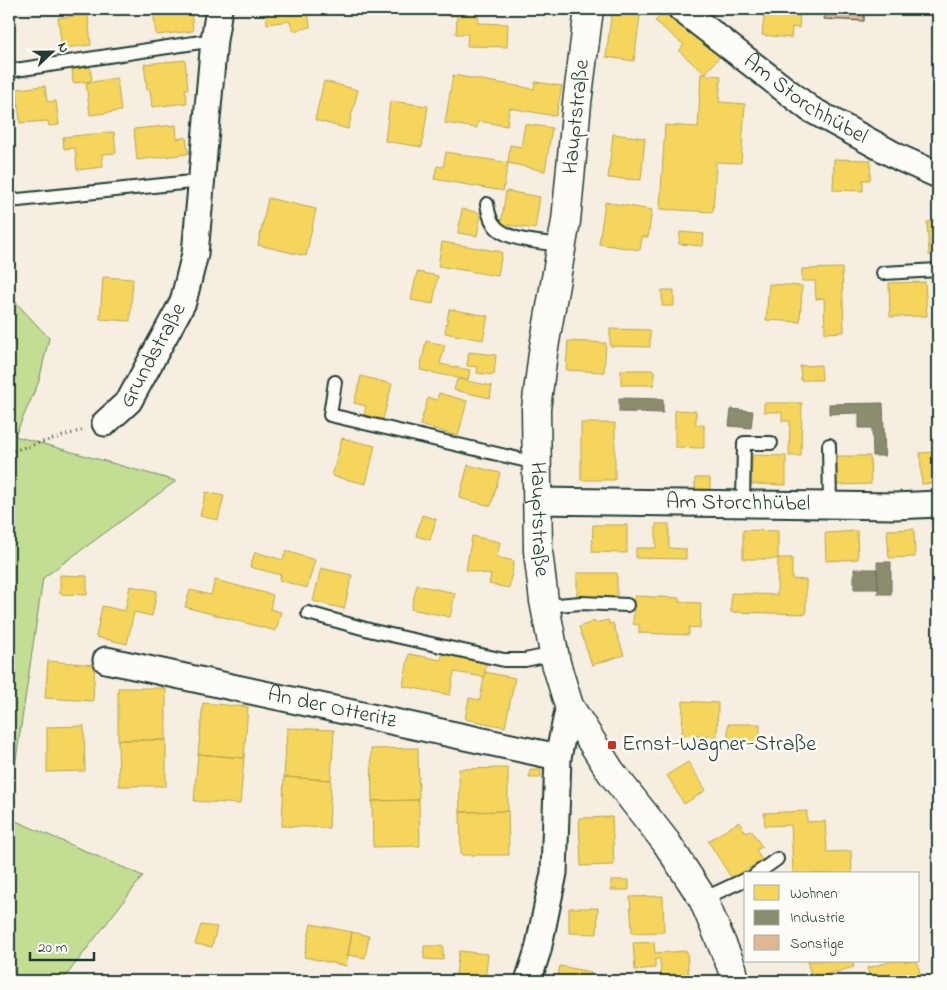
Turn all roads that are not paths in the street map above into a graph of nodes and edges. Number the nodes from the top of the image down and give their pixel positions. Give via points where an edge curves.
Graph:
1 (219, 9) edge
2 (589, 9) edge
3 (681, 9) edge
4 (214, 40) junction
5 (9, 71) edge
6 (938, 175) edge
7 (201, 181) junction
8 (9, 201) edge
9 (487, 204) dead end
10 (562, 245) junction
11 (938, 270) edge
12 (883, 273) dead end
13 (335, 382) dead end
14 (105, 423) road end
15 (771, 443) dead end
16 (829, 445) dead end
17 (536, 462) junction
18 (537, 501) junction
19 (743, 504) junction
20 (938, 504) edge
21 (830, 505) junction
22 (627, 605) dead end
23 (545, 606) junction
24 (308, 613) dead end
25 (554, 654) junction
26 (106, 660) dead end
27 (569, 706) junction
28 (558, 757) junction
29 (777, 859) dead end
30 (759, 872) edge
31 (744, 880) edge
32 (703, 899) junction
33 (528, 981) edge
34 (735, 981) edge

1 - 4 street, Grundstraße
2 - 10 street, Hauptstraße
3 - 6 street, Am Storchhübel via 810,109
4 - 5 lane
4 - 7 street, Grundstraße
7 - 8 lane
7 - 14 street, Grundstraße via 195,254 183,302 129,401
9 - 10 lane via 493,224 500,231 526,240
10 - 17 street, Hauptstraße via 536,409
11 - 12 lane
13 - 17 lane via 330,415
15 - 19 lane via 744,443
16 - 21 lane
17 - 18 street, Hauptstraße
18 - 19 street, Am Storchhübel
18 - 23 street, Hauptstraße via 538,551
19 - 21 street, Am Storchhübel
20 - 21 street, Am Storchhübel
22 - 23 lane
23 - 25 street, Hauptstraße
24 - 25 lane via 504,660 525,660
25 - 27 street, Hauptstraße
26 - 28 street, An der Otteritz
27 - 28 street
27 - 32 street, Hauptstraße via 611,772 666,842
28 - 33 street via 554,872 538,950
29 - 30 lane
31 - 32 lane
32 - 34 street, Hauptstraße

